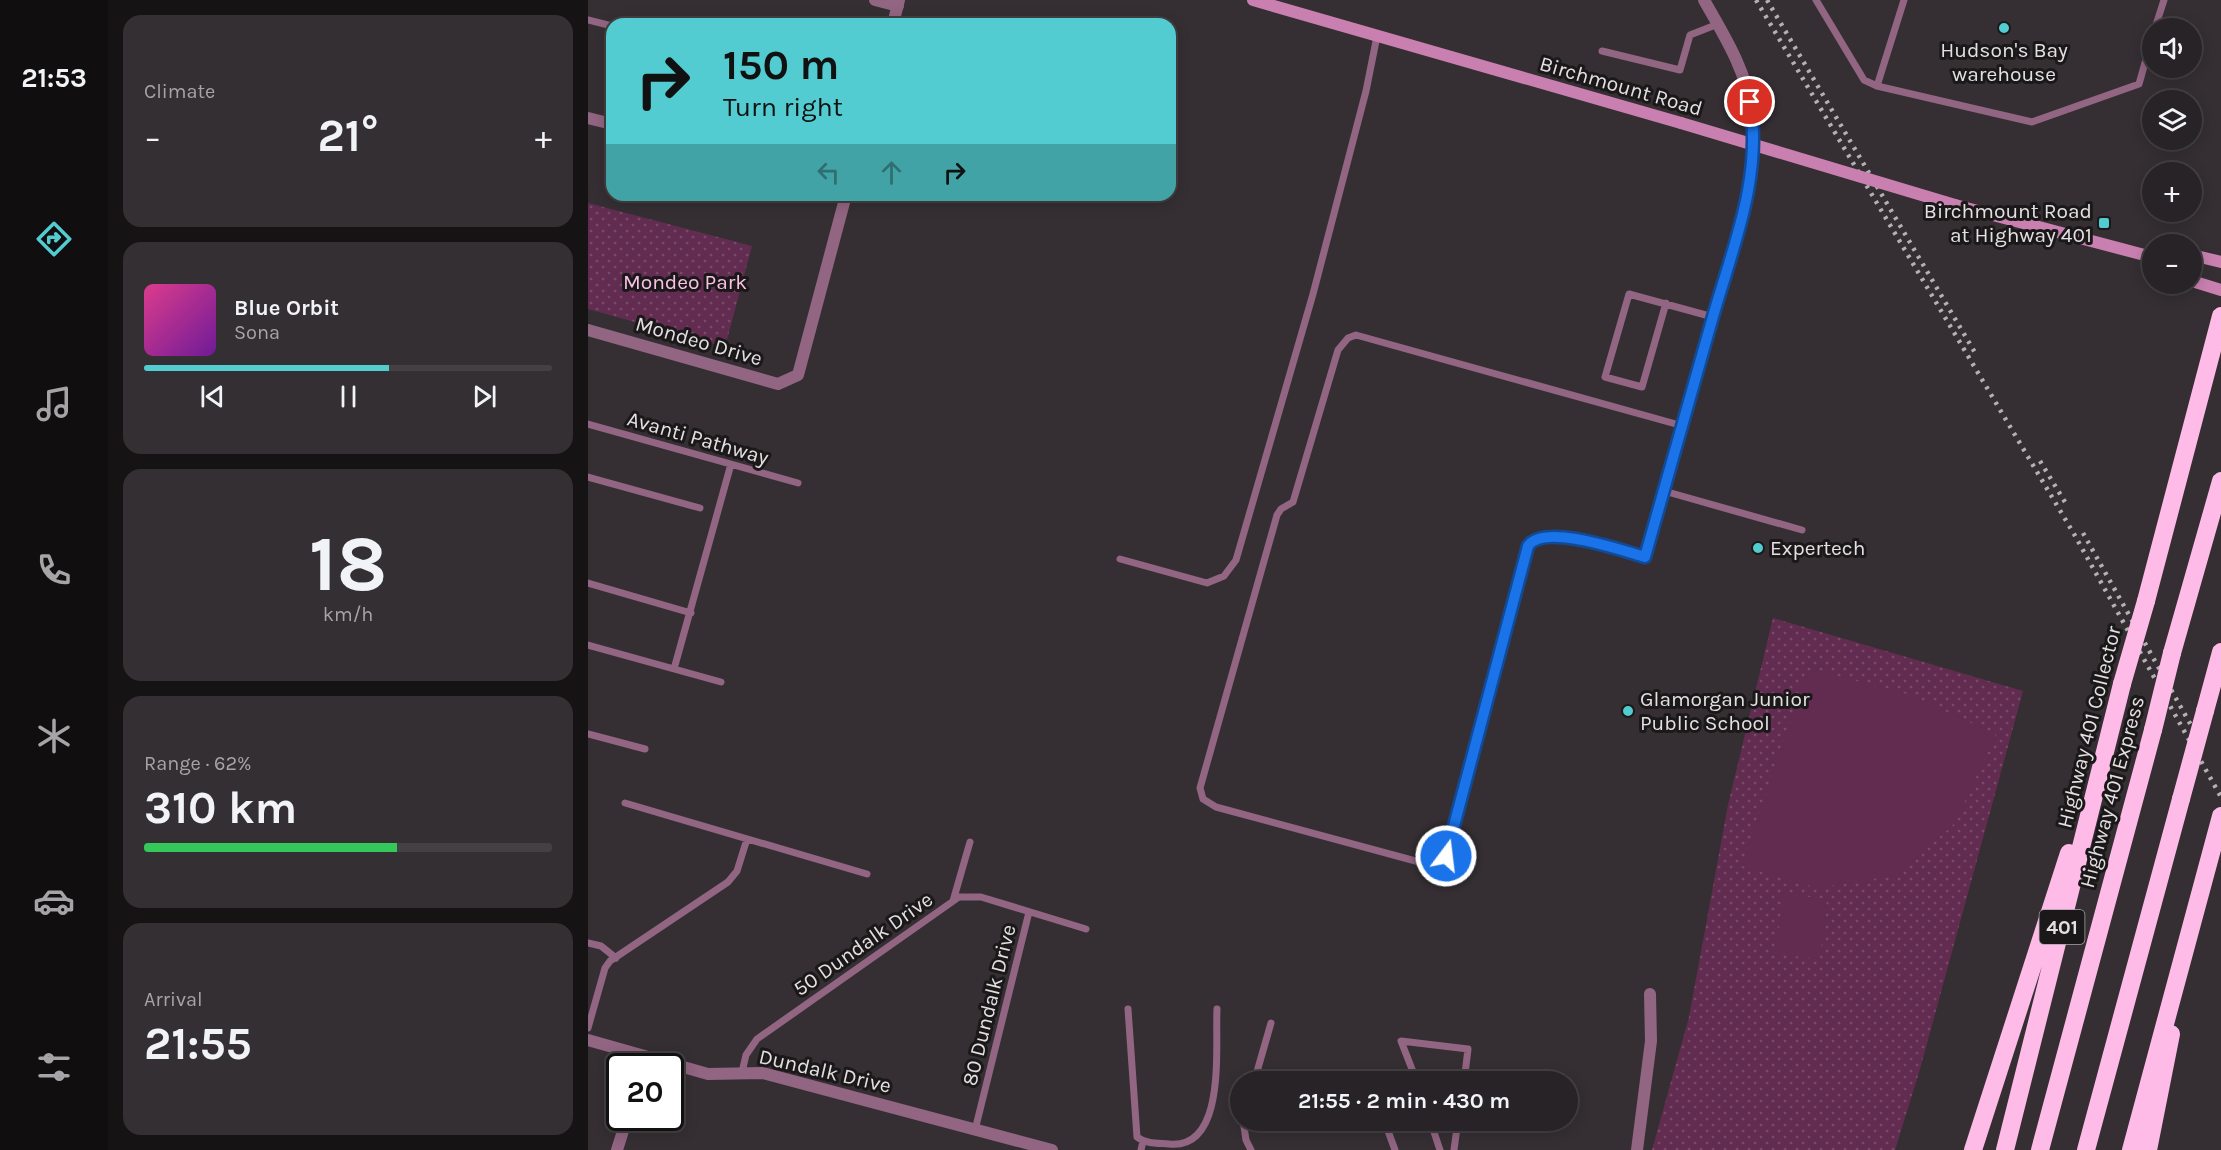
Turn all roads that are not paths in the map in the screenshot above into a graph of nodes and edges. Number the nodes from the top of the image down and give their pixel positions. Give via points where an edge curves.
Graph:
1 (876, 0) edge
2 (1253, 0) edge
3 (1704, 0) edge
4 (1816, 0) edge
5 (1904, 0) edge
6 (2164, 0) edge
7 (898, 3) edge
8 (1278, 4) edge
9 (894, 18) edge
10 (2158, 18) edge
11 (588, 20) edge
12 (606, 24) edge
13 (1718, 24) junction
14 (1377, 36) junction
15 (1602, 51) dead end
16 (2142, 73) edge
17 (1877, 87) junction
18 (588, 118) edge
19 (606, 122) edge
20 (844, 201) edge
21 (2142, 254) edge
22 (2202, 257) edge
23 (2221, 262) edge
24 (2202, 284) edge
25 (2221, 290) edge
26 (1665, 303) junction
27 (1713, 317) junction
28 (2219, 325) edge
29 (588, 330) edge
30 (588, 424) edge
31 (1683, 426) junction
32 (731, 464) junction
33 (588, 477) edge
34 (2221, 481) edge
35 (798, 483) dead end
36 (1664, 491) junction
37 (700, 508) dead end
38 (1802, 530) dead end
39 (1645, 557) joint
40 (1120, 559) dead end
41 (588, 583) edge
42 (691, 613) junction
43 (588, 645) edge
44 (2221, 652) edge
45 (674, 669) junction
46 (721, 682) dead end
47 (2118, 703) junction
48 (588, 735) edge
49 (645, 749) dead end
50 (625, 803) dead end
51 (2221, 816) edge
52 (747, 839) junction
53 (970, 842) dead end
54 (867, 874) dead end
55 (953, 901) junction
56 (1029, 912) junction
57 (1086, 929) dead end
58 (588, 943) edge
59 (616, 957) junction
60 (1650, 994) dead end
61 (2170, 997) junction
62 (1128, 1009) dead end
63 (1217, 1009) dead end
64 (1271, 1023) dead end
65 (588, 1028) edge
66 (588, 1041) edge
67 (621, 1053) edge
68 (684, 1069) edge
69 (1257, 1071) edge
70 (1413, 1071) edge
71 (1465, 1071) edge
72 (742, 1072) junction
73 (975, 1130) junction
74 (623, 1131) edge
75 (1245, 1131) edge
76 (1388, 1131) edge
77 (1434, 1131) edge
78 (1457, 1131) edge
79 (1143, 1141) junction
80 (1033, 1148) edge
81 (617, 1150) edge
82 (1052, 1150) edge
83 (1141, 1150) edge
84 (1251, 1150) edge
85 (1395, 1150) edge
86 (1440, 1150) edge
87 (1454, 1150) edge
88 (1636, 1150) edge
89 (1973, 1150) edge
90 (2006, 1150) edge
91 (2040, 1150) edge
92 (2086, 1150) edge
93 (2131, 1150) edge
94 (2148, 1150) edge

1 - 7 street
2 - 8 main road, Birchmount Road
3 - 13 street
4 - 17 lane via 1864,80
5 - 17 lane
6 - 10 lane
7 - 9 street
8 - 14 main road, Birchmount Road
11 - 12 lane
13 - 15 lane via 1690,35 1680,70
13 - 27 street via 1743,71 1753,140 1748,190
14 - 21 main road, Birchmount Road, bridge via 1955,205
14 - 40 lane via 1312,294 1236,560 1224,576 1207,583
16 - 17 lane via 2139,84 2032,122
18 - 19 street
20 - 29 street, Mondeo Drive via 798,375 778,384
22 - 23 main road
24 - 25 main road
26 - 26 lane via 1629,294 1605,377 1642,387
26 - 27 lane
27 - 31 street
28 - 47 highway, Highway 401 Collector / 401, bridge
30 - 32 lane, Avanti Pathway
31 - 36 street
31 - 39 lane via 1356,335 1348,338 1338,350 1293,502 1277,515 1200,788 1203,799 1216,807 1434,866 1441,864 1528,546 1541,536 1584,540
32 - 35 lane, Avanti Pathway
32 - 42 lane
33 - 37 lane
34 - 91 highway, Highway 401 Express / 401, bridge
36 - 38 lane
36 - 39 street
41 - 42 lane
42 - 45 lane
43 - 45 lane
44 - 92 highway, bridge
45 - 46 lane
47 - 89 highway
47 - 90 highway, Highway 401 Collector / 401
48 - 49 lane
50 - 52 lane
51 - 61 highway
52 - 54 lane
52 - 59 lane via 737,871 728,882
53 - 55 lane
55 - 56 lane, 50 Dundalk Drive via 977,896
55 - 72 lane, 50 Dundalk Drive via 757,1039 746,1054
56 - 57 lane, 80 Dundalk Drive
56 - 73 lane, 80 Dundalk Drive
58 - 59 lane via 601,946
59 - 65 lane via 605,968
60 - 88 street via 1651,1041
61 - 93 highway
61 - 94 highway via 2171,1039
62 - 79 lane via 1137,1137
63 - 79 lane via 1213,1106 1203,1132 1182,1146
64 - 69 lane
66 - 67 street, Dundalk Drive
68 - 72 street, Dundalk Drive via 708,1074
70 - 71 lane via 1401,1041 1468,1049
72 - 73 street, Dundalk Drive via 763,1073
73 - 80 street, Dundalk Drive
74 - 81 street
75 - 84 lane
76 - 85 lane
77 - 86 lane
78 - 87 lane
79 - 83 lane
80 - 82 street, Dundalk Drive

